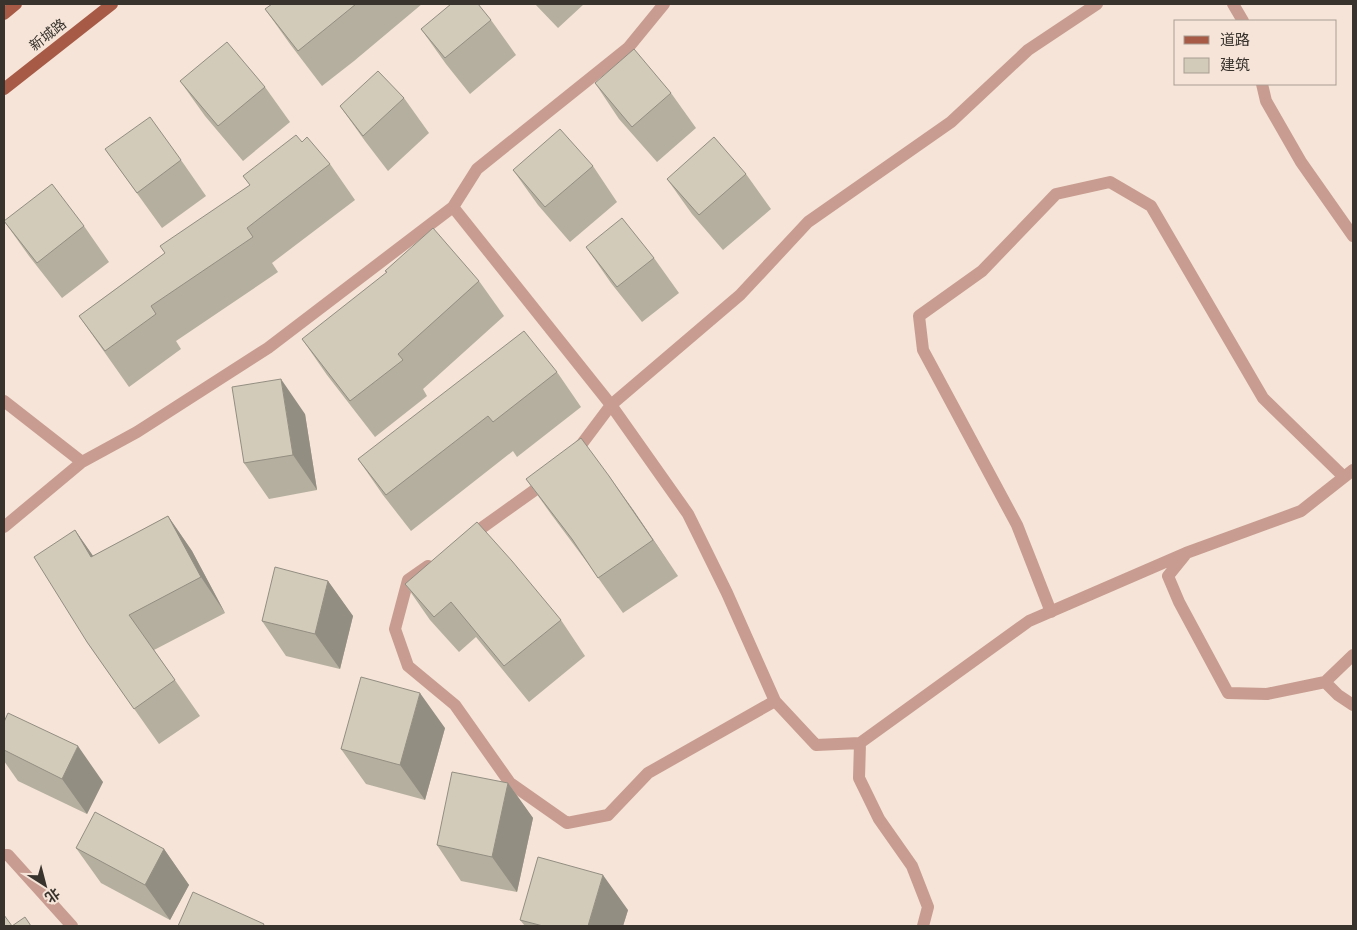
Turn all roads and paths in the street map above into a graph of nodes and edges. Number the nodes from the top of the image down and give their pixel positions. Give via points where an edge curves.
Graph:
1 (16, 4) edge
2 (112, 4) edge
3 (664, 4) edge
4 (1097, 4) edge
5 (1233, 4) edge
6 (4, 14) edge
7 (1242, 20) edge
8 (1262, 85) edge
9 (4, 89) edge
10 (452, 208) junction
11 (1353, 236) edge
12 (4, 402) edge
13 (611, 405) junction
14 (567, 459) edge
15 (82, 462) junction
16 (553, 473) edge
17 (1348, 473) edge
18 (5, 522) edge
19 (462, 542) edge
20 (1186, 553) junction
21 (439, 558) edge
22 (1051, 612) junction
23 (1353, 655) edge
24 (1325, 682) junction
25 (776, 701) junction
26 (1353, 705) edge
27 (860, 743) junction
28 (4, 855) edge
29 (72, 926) edge
30 (923, 926) edge

1 - 6 main road
2 - 9 main road, 新城路
3 - 10 lane via 628,48 477,170
4 - 13 lane via 1028,50 951,122 808,222 740,295
5 - 7 lane
8 - 11 lane via 1266,101 1301,162
10 - 13 lane
10 - 15 lane via 268,348 138,432
12 - 15 lane
13 - 14 lane via 581,446
13 - 25 lane via 688,514
15 - 18 lane
16 - 19 lane
17 - 20 lane via 1301,511
17 - 22 lane via 1263,398 1151,206 1110,182 1056,194 982,271 920,316 923,350 1017,525
20 - 22 lane
20 - 24 lane via 1168,576 1228,693 1267,694
21 - 25 lane via 408,580 395,629 408,666 454,705 510,783 568,823 608,815 648,773
22 - 27 lane via 1029,621
23 - 24 lane
24 - 26 lane
25 - 27 lane via 816,745
27 - 30 lane via 859,778 879,819 912,866 928,907
28 - 29 lane via 8,855

